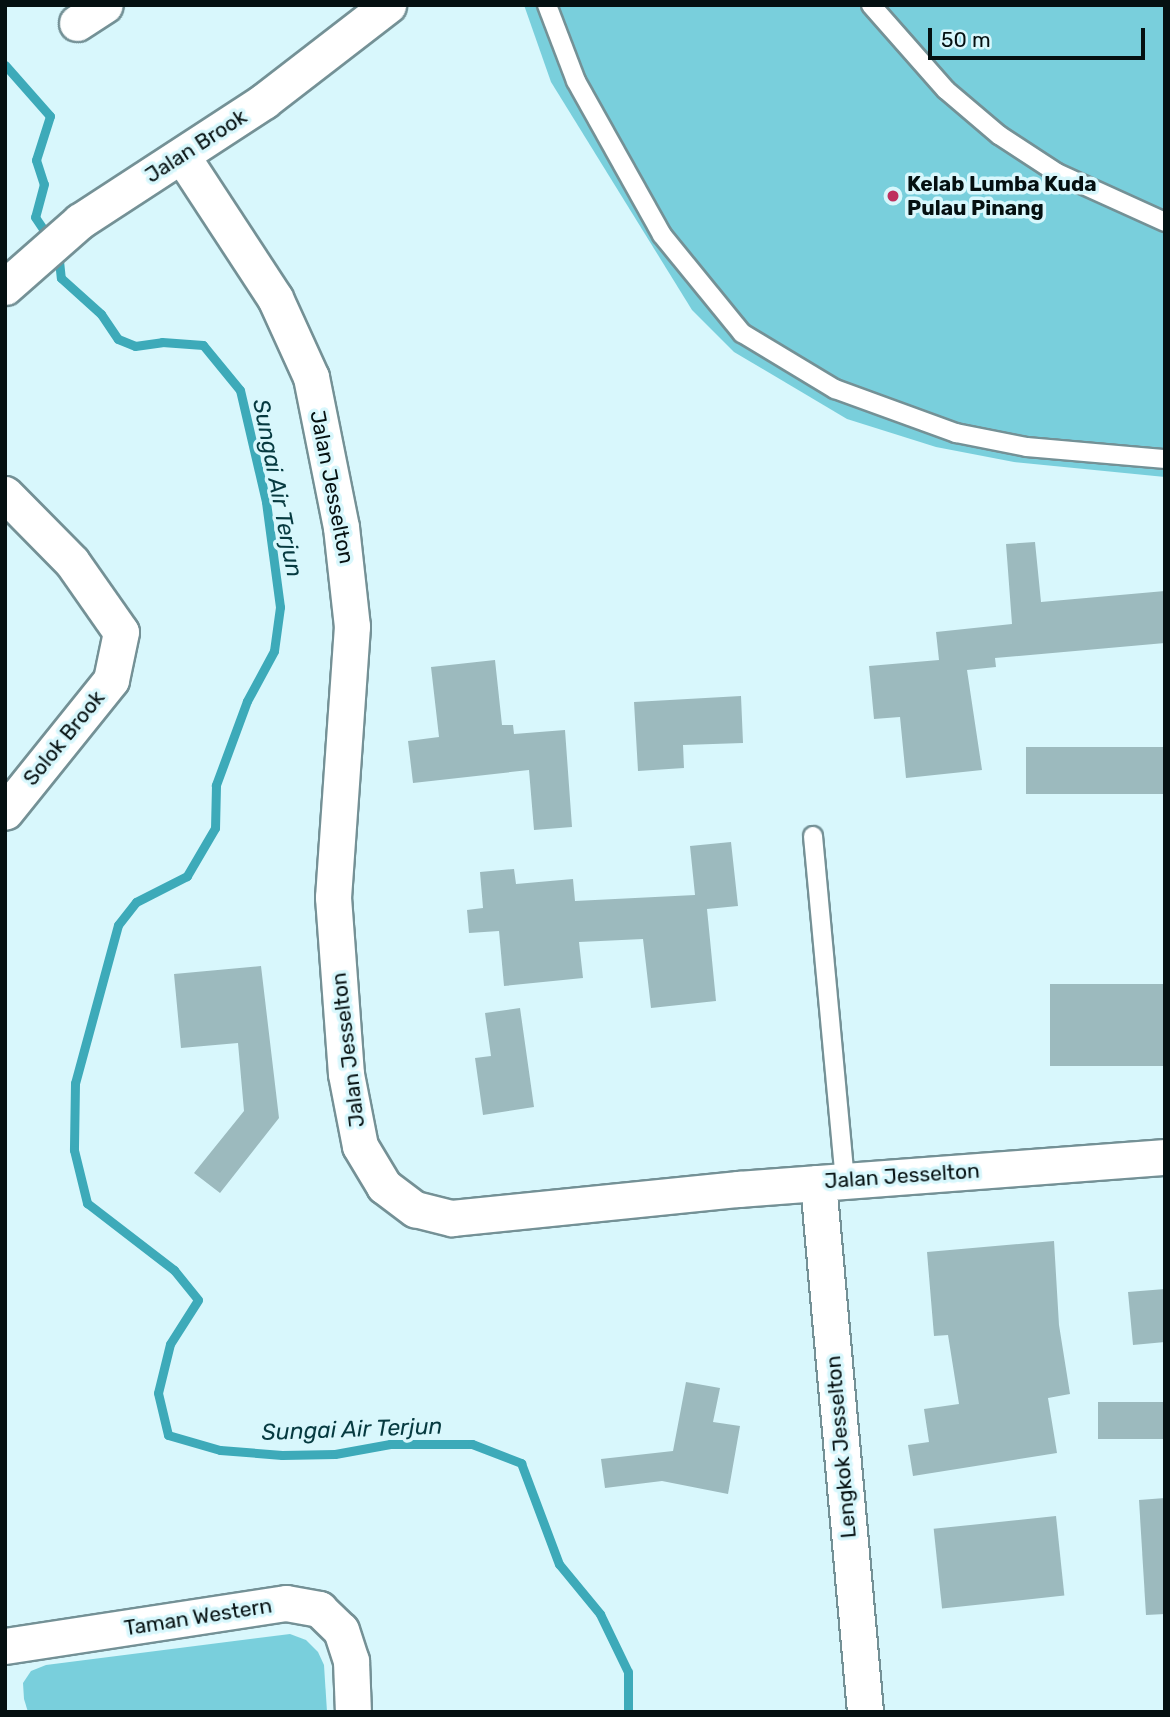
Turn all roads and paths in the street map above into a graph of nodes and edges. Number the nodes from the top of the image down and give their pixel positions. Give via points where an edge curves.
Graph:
1 (387, 5) edge
2 (547, 5) edge
3 (871, 5) edge
4 (182, 156) junction
5 (1165, 222) edge
6 (16, 275) edge
7 (1165, 459) edge
8 (5, 494) edge
9 (5, 812) edge
10 (813, 835) dead end
11 (1165, 1157) edge
12 (832, 1181) junction
13 (5, 1646) edge
14 (353, 1712) edge
15 (865, 1712) edge

1 - 4 street, Jalan Brook via 285,86
2 - 7 lane via 576,81 662,235 742,333 835,388 956,433 1027,447
3 - 5 lane via 946,90 999,135 1057,173
4 - 6 street, Jalan Brook via 80,220
4 - 12 street, Jalan Jesselton via 275,298 311,377 341,527 352,626 333,897 346,1073 360,1146 384,1186 415,1209 452,1218
8 - 9 street, Solok Brook via 72,562 121,632 111,680
10 - 12 lane
11 - 12 street, Jalan Jesselton
12 - 15 street, Lengkok Jesselton
13 - 14 street, Taman Western via 286,1603 319,1609 341,1630 351,1661

